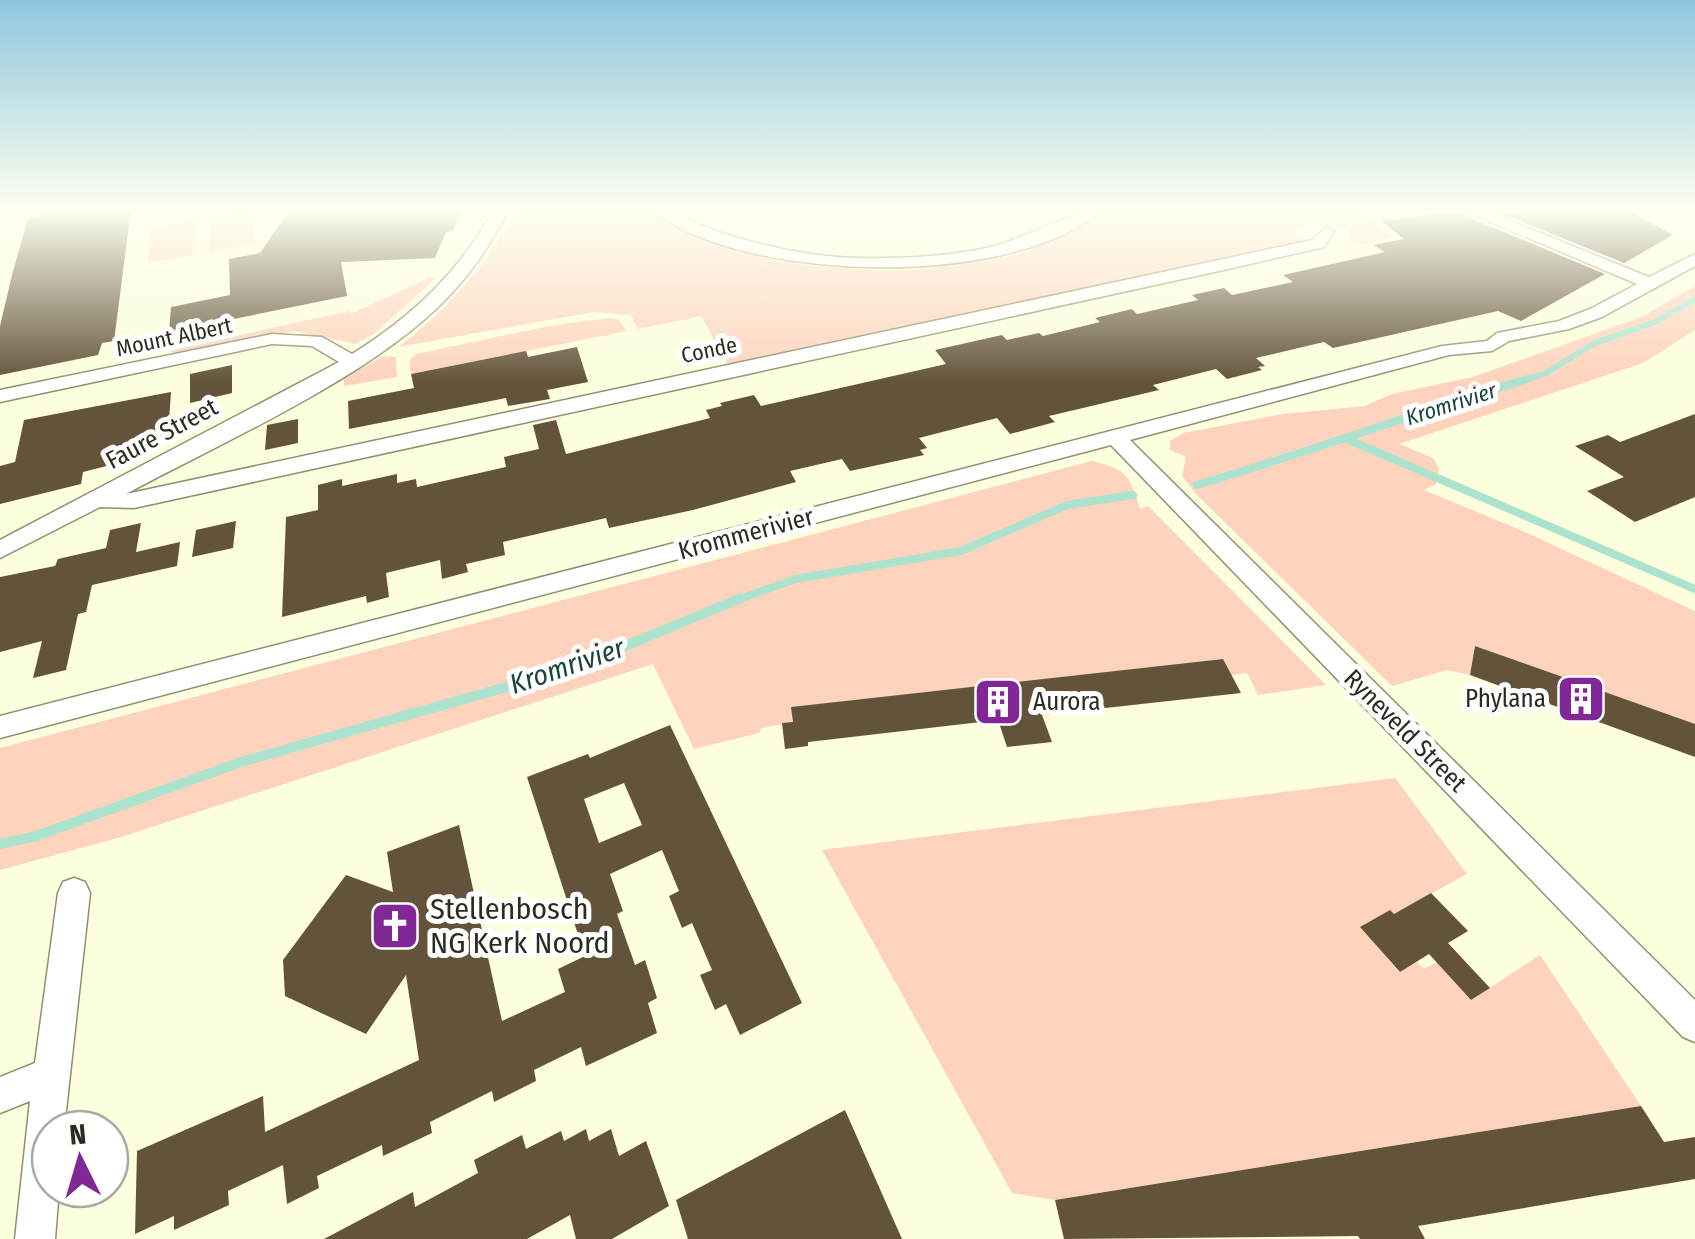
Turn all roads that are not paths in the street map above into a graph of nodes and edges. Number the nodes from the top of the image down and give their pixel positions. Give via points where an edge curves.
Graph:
1 (465, 267) edge
2 (1214, 267) edge
3 (1610, 267) edge
4 (1679, 267) edge
5 (1650, 283) junction
6 (350, 364) junction
7 (0, 396) edge
8 (1115, 437) junction
9 (97, 500) junction
10 (0, 550) edge
11 (0, 728) edge
12 (74, 893) dead end
13 (1695, 1025) edge
14 (51, 1074) junction
15 (0, 1095) edge
16 (35, 1239) edge

1 - 6 street, Faure Street via 418,314
2 - 9 street, Conde via 134,501
3 - 5 street
4 - 5 street, Krommerivier
5 - 8 street, Krommerivier via 1596,312 1492,346 1448,350
6 - 7 street, Mount Albert via 319,341 272,339
6 - 9 street, Faure Street
8 - 11 street, Krommerivier
8 - 13 street, Ryneveld Street
9 - 10 street, Faure Street
12 - 14 street
14 - 15 street
14 - 16 street

